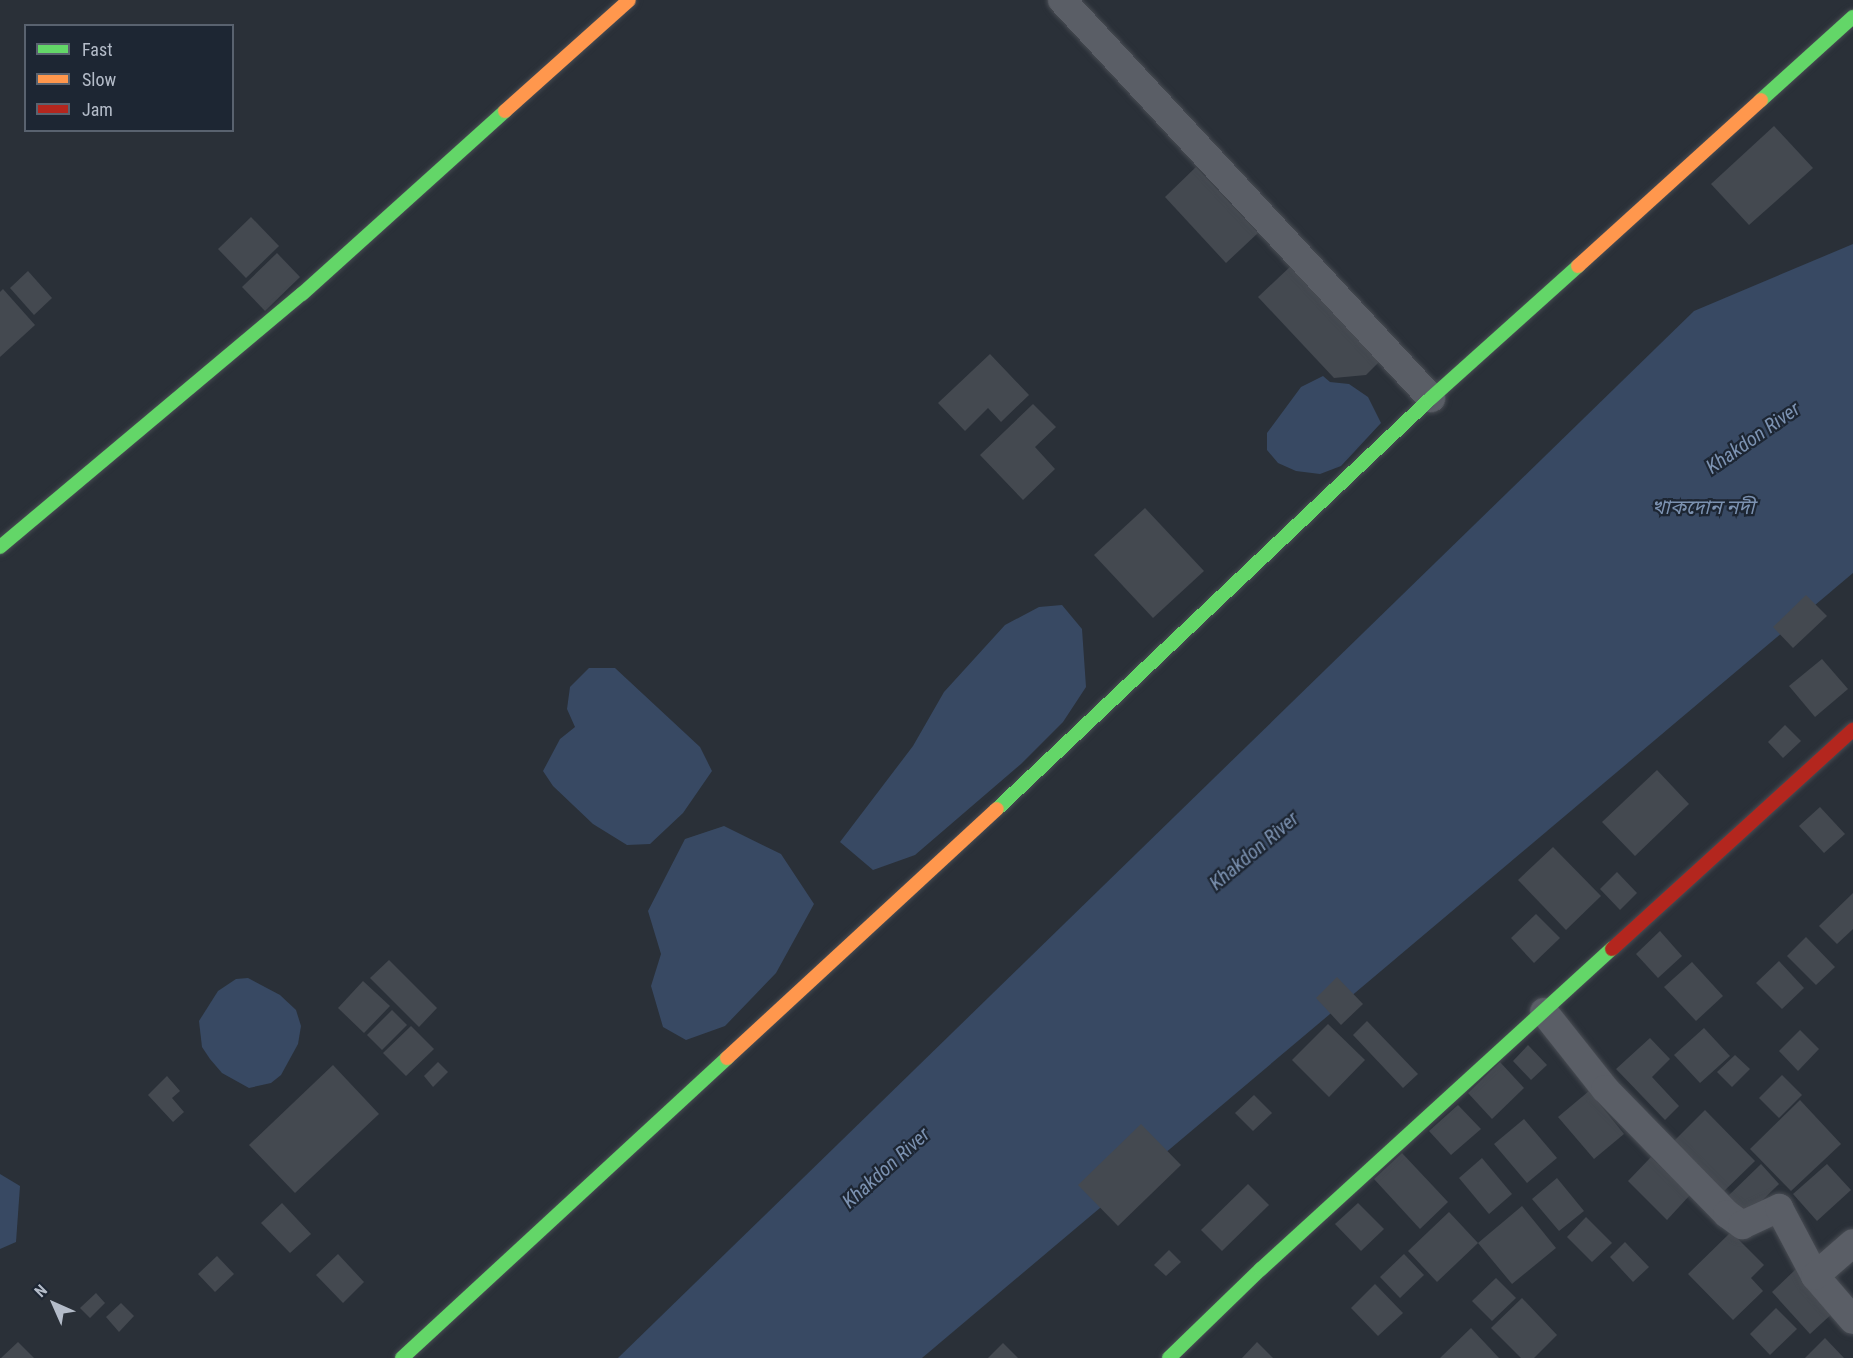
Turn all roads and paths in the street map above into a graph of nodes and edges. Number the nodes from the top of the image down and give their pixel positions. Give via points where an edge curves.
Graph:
1 (629, 0) edge
2 (1062, 0) edge
3 (1853, 17) edge
4 (1431, 398) junction
5 (0, 547) edge
6 (1853, 730) edge
7 (1544, 1012) junction
8 (1853, 1243) edge
9 (1815, 1276) junction
10 (1853, 1320) edge
11 (402, 1358) edge
12 (1169, 1358) edge

1 - 5 street via 302,294
2 - 4 street
3 - 4 street
4 - 11 street via 996,809
6 - 7 street
7 - 9 street via 1605,1089 1681,1172 1727,1214 1742,1225 1779,1208
7 - 12 street via 1261,1269
8 - 9 street
9 - 10 street

